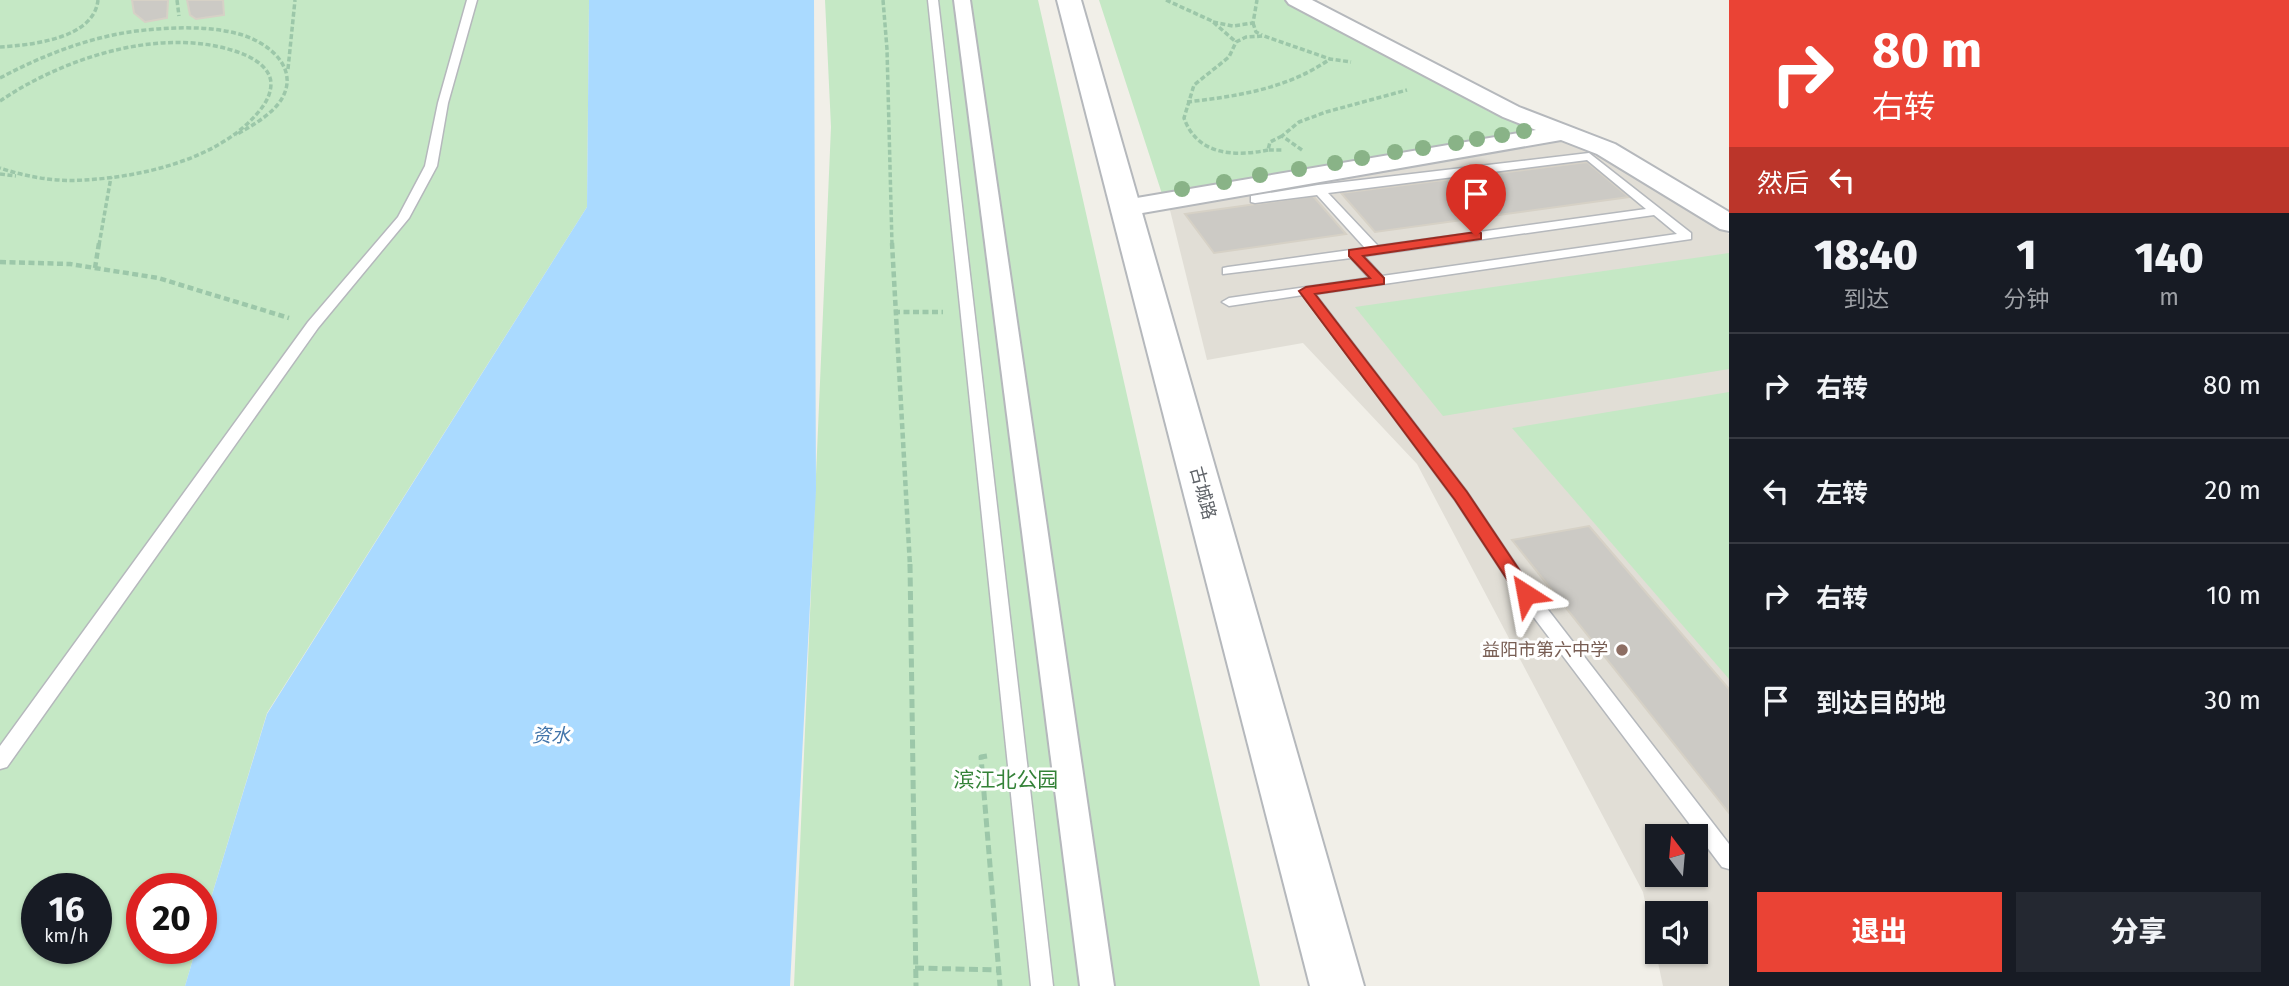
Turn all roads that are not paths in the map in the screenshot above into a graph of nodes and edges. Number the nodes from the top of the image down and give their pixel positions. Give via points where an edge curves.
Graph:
1 (472, 0) edge
2 (933, 0) edge
3 (962, 0) edge
4 (1069, 0) edge
5 (1296, 0) edge
6 (1567, 132) junction
7 (1318, 189) junction
8 (1255, 199) dead end
9 (1125, 208) junction
10 (1656, 211) junction
11 (1729, 223) edge
12 (1374, 250) junction
13 (1354, 253) junction
14 (1228, 271) dead end
15 (1379, 281) junction
16 (1306, 291) junction
17 (1229, 302) dead end
18 (0, 761) edge
19 (1729, 860) edge
20 (1042, 986) edge
21 (1097, 986) edge
22 (1337, 986) edge

1 - 18 lane via 431,166 403,218 313,325
2 - 20 lane
3 - 21 street
4 - 9 street, 古城路
5 - 6 street via 1511,112
6 - 9 street
6 - 11 street via 1606,149
7 - 8 lane
7 - 10 lane via 1589,156
7 - 12 lane
9 - 22 street, 古城路
10 - 12 lane
10 - 15 lane via 1687,236
12 - 13 lane
13 - 14 lane
13 - 15 lane
15 - 16 lane
16 - 17 lane
16 - 19 lane via 1461,496 1526,594

